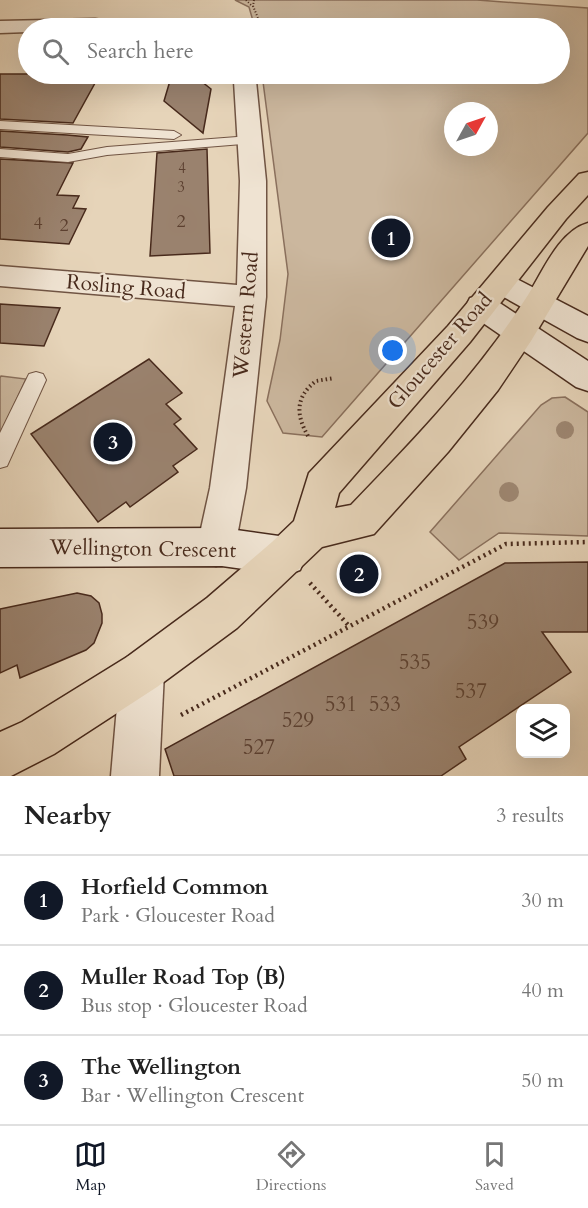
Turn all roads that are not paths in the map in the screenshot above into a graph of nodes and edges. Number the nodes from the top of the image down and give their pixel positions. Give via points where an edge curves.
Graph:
1 (0, 27) edge
2 (18, 27) edge
3 (244, 84) edge
4 (0, 125) edge
5 (249, 137) junction
6 (0, 153) edge
7 (588, 180) edge
8 (588, 232) edge
9 (0, 276) edge
10 (491, 295) junction
11 (251, 297) junction
12 (538, 302) junction
13 (588, 330) edge
14 (520, 333) junction
15 (588, 378) edge
16 (36, 380) dead end
17 (0, 459) edge
18 (299, 544) junction
19 (216, 547) junction
20 (0, 548) edge
21 (142, 672) junction
22 (0, 757) edge
23 (137, 761) edge

1 - 2 street
3 - 5 street, Western Road
4 - 5 lane
5 - 6 lane via 68,158
5 - 11 street, Western Road via 253,181
7 - 10 main road, Gloucester Road
8 - 12 main road via 580,237
9 - 11 street, Rosling Road
10 - 12 street
10 - 14 street
10 - 18 main road, Gloucester Road via 322,484
11 - 19 street, Western Road via 228,488
12 - 13 street
12 - 14 main road
14 - 15 street
14 - 18 main road via 486,381 361,521
16 - 17 lane
18 - 19 street, Wellington Crescent
18 - 21 main road via 222,613
19 - 20 street, Wellington Crescent
21 - 22 main road via 38,738
21 - 23 street

